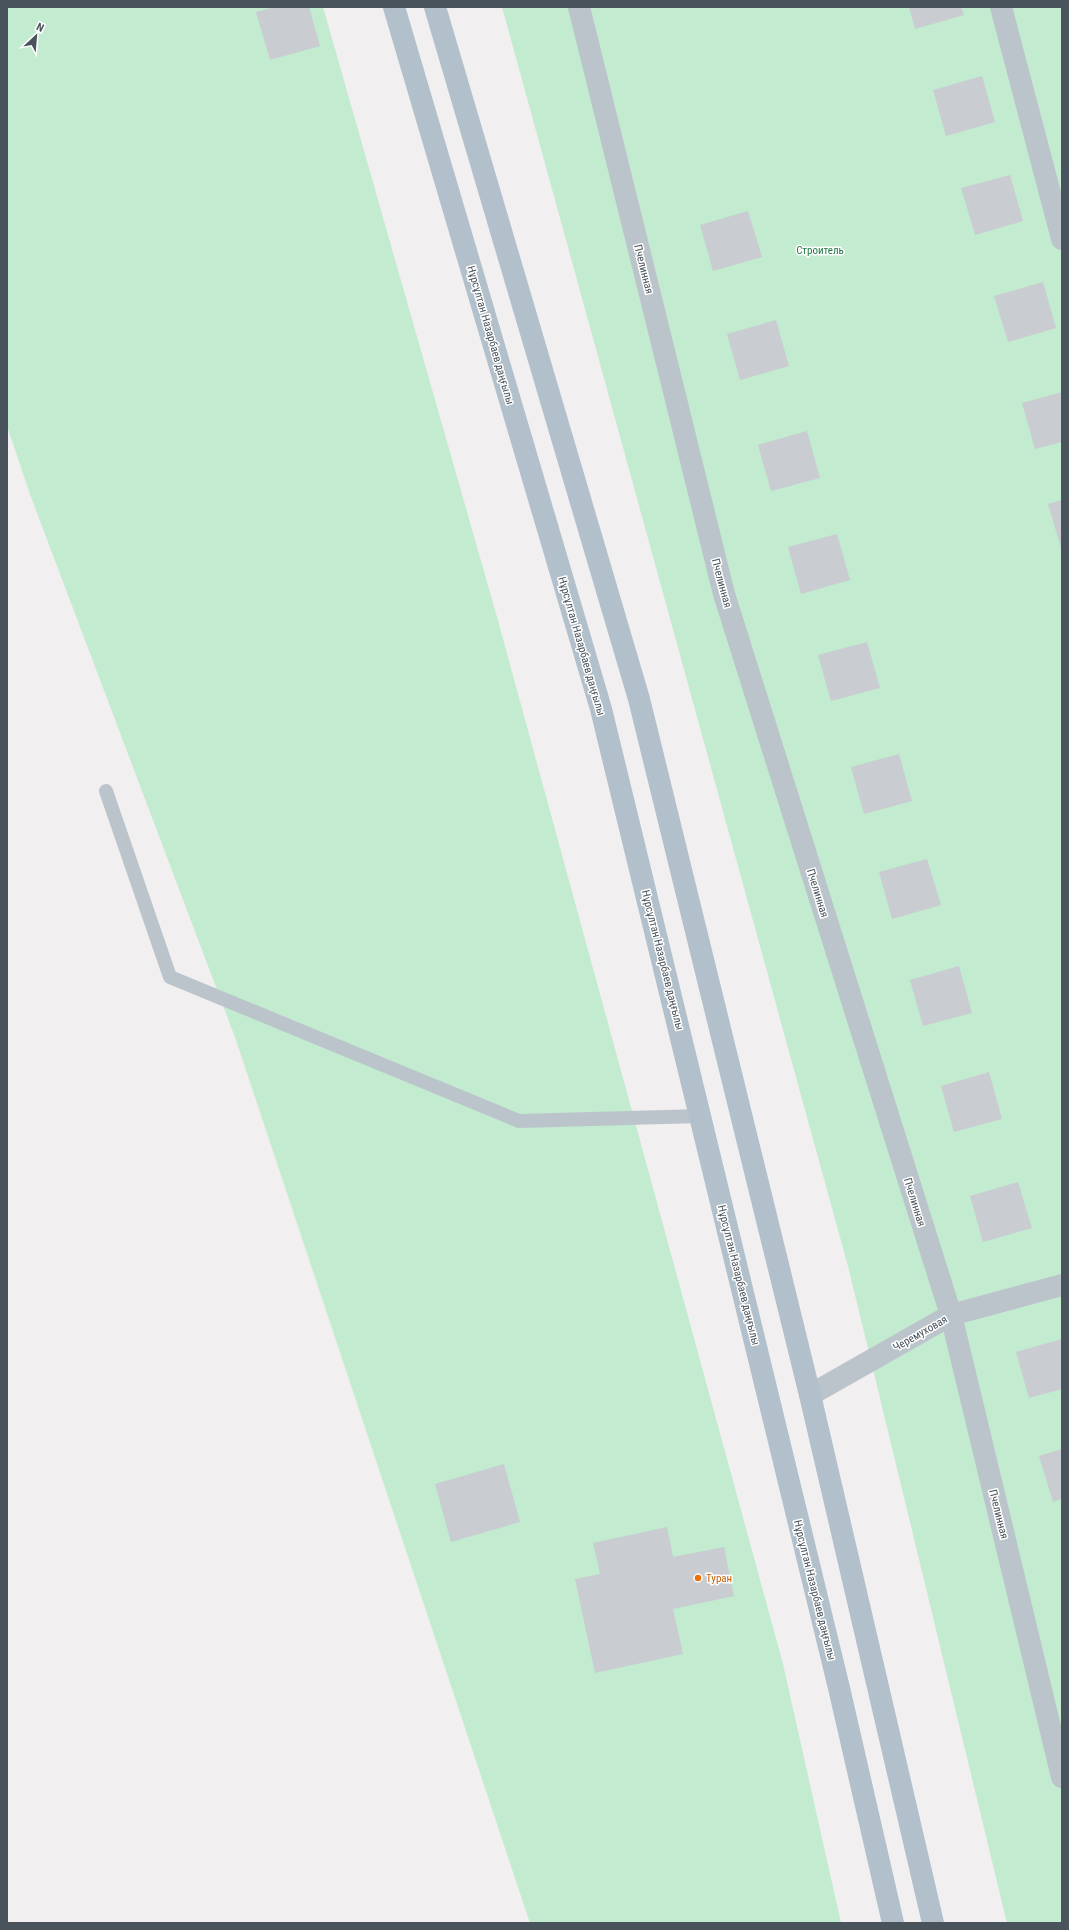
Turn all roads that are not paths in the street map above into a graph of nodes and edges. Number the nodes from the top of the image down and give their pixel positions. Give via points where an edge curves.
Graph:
1 (394, 7) edge
2 (435, 7) edge
3 (579, 7) edge
4 (1002, 7) edge
5 (1062, 239) edge
6 (106, 791) dead end
7 (701, 1116) junction
8 (1062, 1285) edge
9 (951, 1315) junction
10 (810, 1396) junction
11 (1062, 1777) edge
12 (893, 1923) edge
13 (933, 1923) edge

1 - 7 main road, Нұрсұлтан Назарбаев даңғылы via 601,709
2 - 10 main road via 639,699
3 - 9 street, Пчелинная via 724,594
4 - 5 street
6 - 7 lane via 170,977 519,1121
7 - 12 main road, Нұрсұлтан Назарбаев даңғылы
8 - 9 street, Черемуховая
9 - 10 street, Черемуховая
9 - 11 street, Пчелинная
10 - 13 main road

